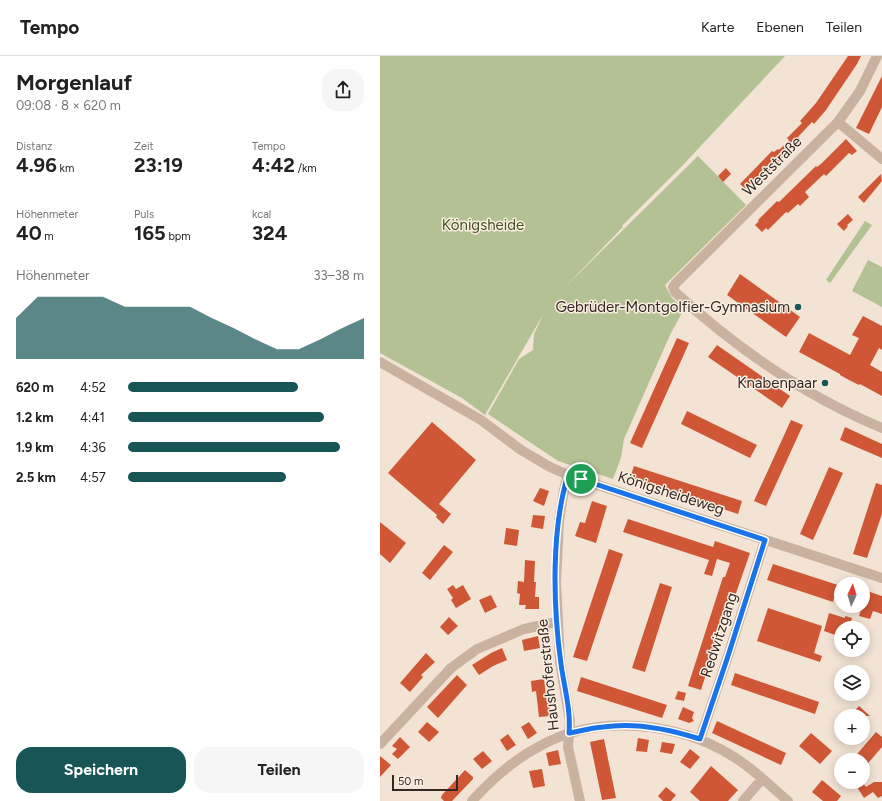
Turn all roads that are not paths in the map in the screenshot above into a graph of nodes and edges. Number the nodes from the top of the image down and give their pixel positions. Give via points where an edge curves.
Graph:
1 (877, 56) edge
2 (838, 122) junction
3 (882, 159) edge
4 (380, 362) edge
5 (882, 428) edge
6 (568, 475) junction
7 (765, 540) junction
8 (882, 578) edge
9 (557, 622) junction
10 (569, 733) junction
11 (700, 739) junction
12 (380, 744) edge
13 (762, 779) junction
14 (472, 801) edge
15 (580, 801) edge
16 (743, 801) edge
17 (788, 801) edge

1 - 2 street, Weststraße via 860,91
2 - 3 street
2 - 5 street, Weststraße via 673,287 675,292 711,324 749,353 826,401
4 - 6 street, Königsheideweg via 481,420 536,459
6 - 7 street, Königsheideweg
6 - 9 street, Haushoferstraße via 557,546
7 - 8 street, Königsheideweg
7 - 11 street, Redwitzgang
9 - 10 street, Haushoferstraße via 560,662 570,721
9 - 12 street via 524,629 477,650 451,668
10 - 11 street via 603,727 637,726 670,730
10 - 14 street via 541,745 515,761 498,774
10 - 15 street, Haushoferstraße via 568,747
11 - 13 street via 733,756
13 - 16 street
13 - 17 street

